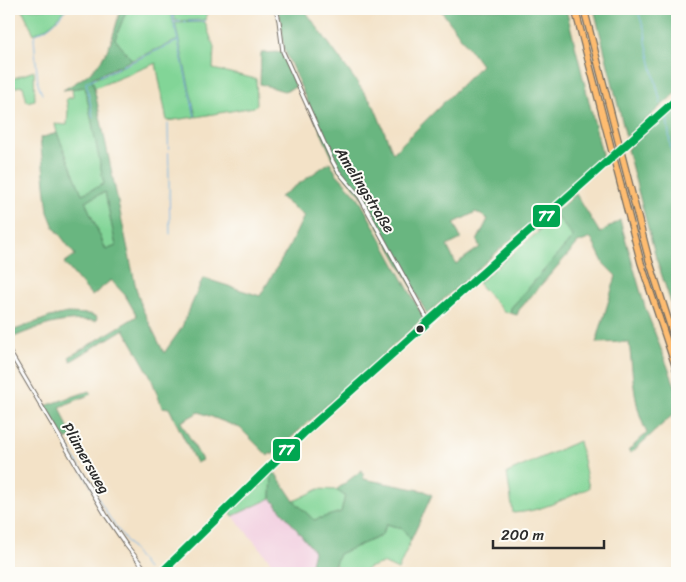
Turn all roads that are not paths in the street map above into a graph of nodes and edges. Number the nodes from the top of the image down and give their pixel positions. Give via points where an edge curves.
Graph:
1 (276, 9) edge
2 (575, 9) edge
3 (584, 9) edge
4 (677, 99) edge
5 (429, 322) junction
6 (677, 347) edge
7 (9, 351) edge
8 (677, 371) edge
9 (148, 573) edge
10 (161, 573) edge

1 - 5 street, Amelingstraße via 283,52 332,160 360,197
2 - 8 highway via 641,264
3 - 6 highway via 649,260
4 - 5 main road, bridge
5 - 10 main road via 305,432
7 - 9 street, Plümersweg via 107,516

